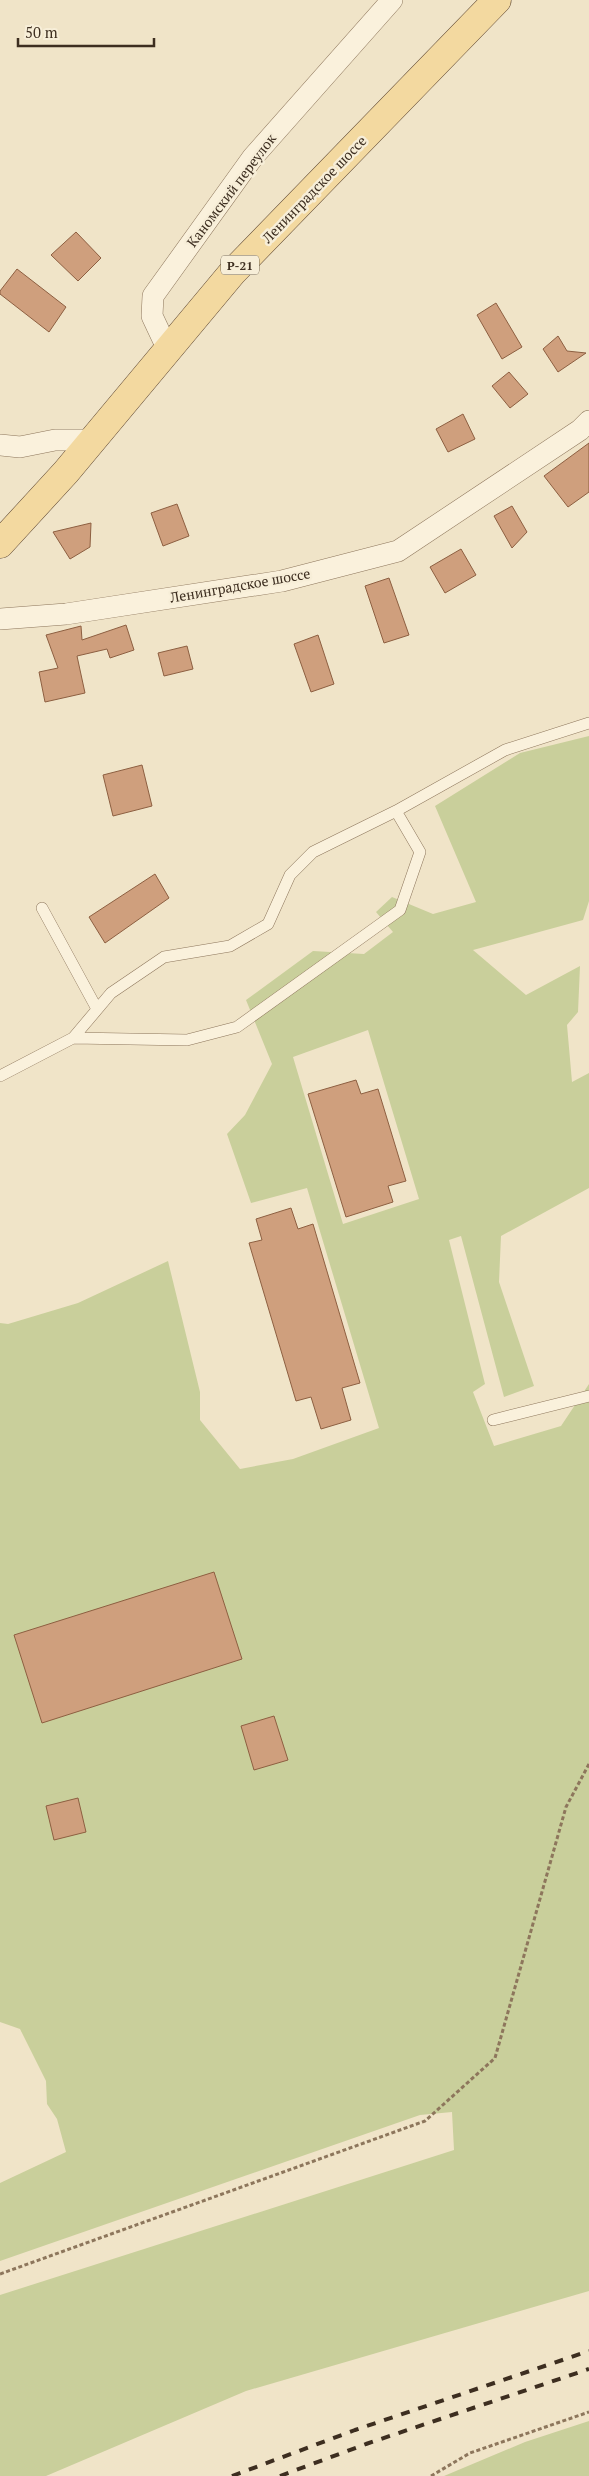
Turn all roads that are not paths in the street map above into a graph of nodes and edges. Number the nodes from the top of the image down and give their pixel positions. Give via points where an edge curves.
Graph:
1 (392, 0) edge
2 (497, 0) edge
3 (168, 350) junction
4 (589, 421) edge
5 (92, 440) junction
6 (0, 444) edge
7 (0, 544) edge
8 (0, 619) edge
9 (589, 723) edge
10 (396, 811) junction
11 (42, 908) dead end
12 (97, 1009) junction
13 (73, 1038) junction
14 (0, 1076) edge
15 (589, 1396) edge
16 (493, 1420) dead end

1 - 3 street, Каномский переулок via 253,157 153,296 152,316
2 - 3 main road, Ленинградское шоссе / Р-21 via 232,274
3 - 5 main road, Ленинградское шоссе / Р-21
4 - 8 street, Ленинградское шоссе via 398,551 282,581 66,614
5 - 6 street via 55,440 20,447
5 - 7 main road, Ленинградское шоссе / Р-21
9 - 10 lane via 505,750
10 - 12 lane via 313,852 290,875 268,924 230,946 164,957 111,993
10 - 13 lane via 420,852 400,910 293,988 237,1027 187,1040
11 - 12 lane
12 - 13 lane
13 - 14 lane
15 - 16 lane

